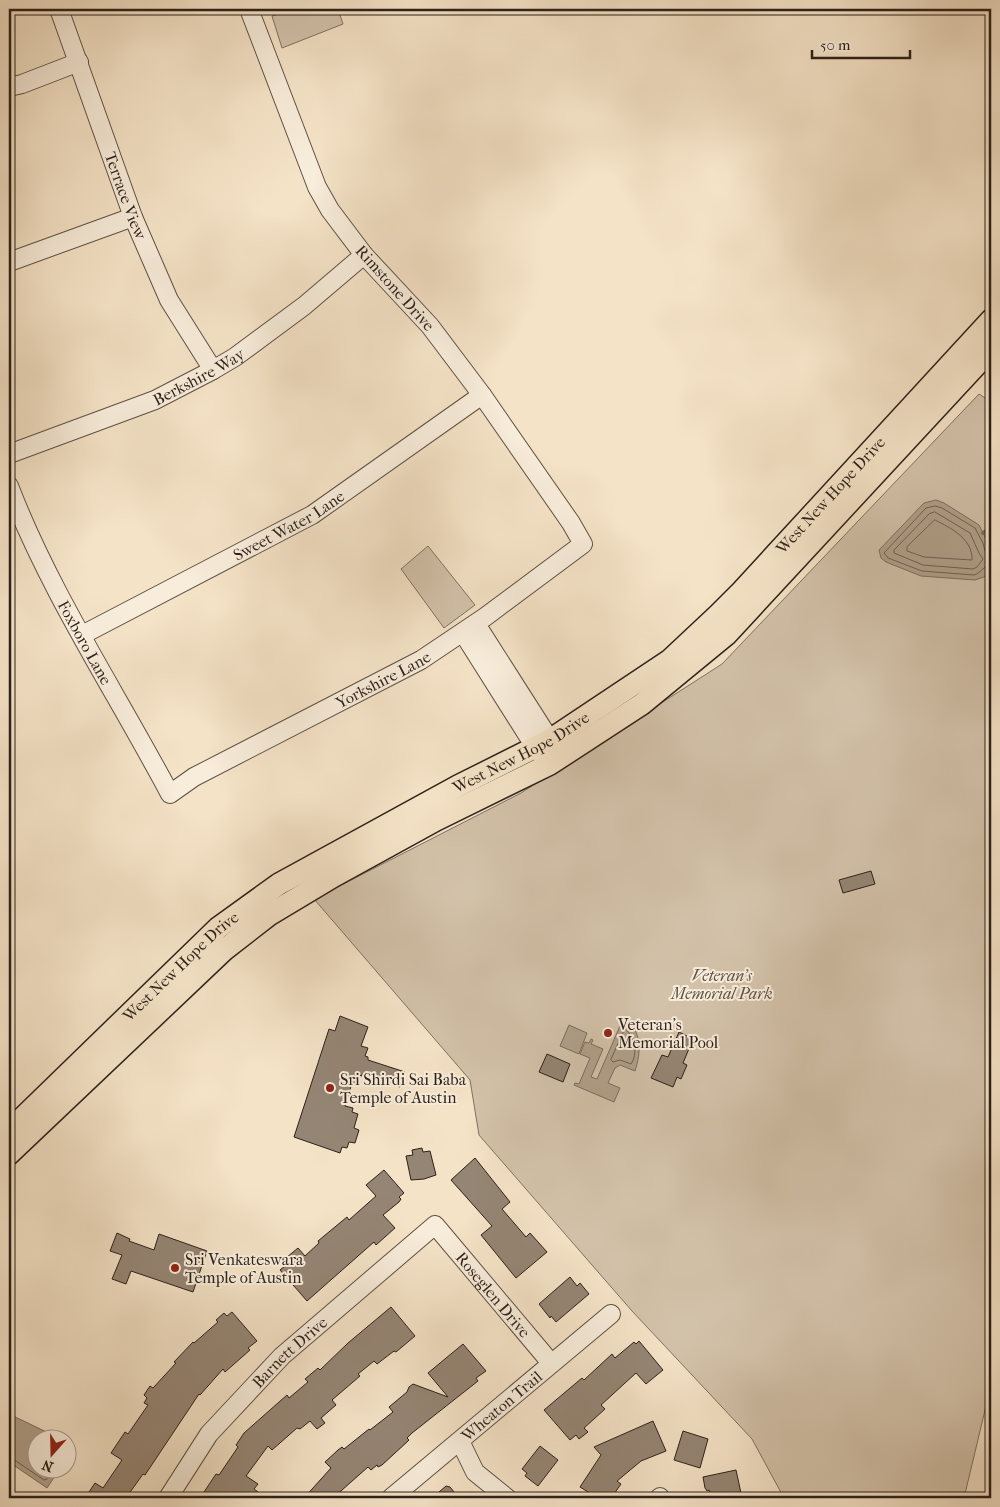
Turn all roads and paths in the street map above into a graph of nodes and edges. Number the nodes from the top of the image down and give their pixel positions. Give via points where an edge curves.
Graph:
1 (59, 9) edge
2 (249, 9) edge
3 (79, 62) junction
4 (9, 87) edge
5 (133, 217) junction
6 (364, 255) junction
7 (9, 262) edge
8 (991, 320) edge
9 (991, 349) edge
10 (213, 370) junction
11 (482, 395) junction
12 (9, 454) edge
13 (9, 486) edge
14 (583, 544) joint
15 (470, 629) junction
16 (82, 635) junction
17 (543, 744) junction
18 (550, 764) junction
19 (170, 794) joint
20 (9, 1131) edge
21 (9, 1154) edge
22 (435, 1226) joint
23 (611, 1314) dead end
24 (551, 1363) junction
25 (460, 1441) junction
26 (168, 1498) edge
27 (391, 1498) edge
28 (507, 1498) edge

1 - 3 street, Terrace View
2 - 6 street, Rimstone Drive via 317,187
3 - 4 street
3 - 5 street, Terrace View
5 - 7 street
5 - 10 street, Terrace View via 169,300
6 - 10 street, Berkshire Way via 304,306
6 - 11 street, Rimstone Drive via 430,326
8 - 17 main road, West New Hope Drive via 718,616 670,660
9 - 18 main road, West New Hope Drive via 726,635 642,704
10 - 12 street, Berkshire Way via 154,400
11 - 14 street, Rimstone Drive
11 - 16 street, Sweet Water Lane via 312,515
13 - 16 street, Foxboro Lane via 48,575
14 - 15 street, Yorkshire Lane
15 - 17 street
15 - 19 street, Yorkshire Lane via 382,682 194,777
16 - 19 street, Foxboro Lane
17 - 18 street
17 - 20 main road, West New Hope Drive via 458,786 279,884 218,928
18 - 21 main road, West New Hope Drive via 436,820 270,915 217,957
22 - 24 street, Roseglen Drive
22 - 26 street, Barnett Drive via 282,1356 208,1434
23 - 24 street, Wheaton Trail
24 - 25 street, Wheaton Trail
25 - 27 street, Wheaton Trail
25 - 28 street via 476,1472

